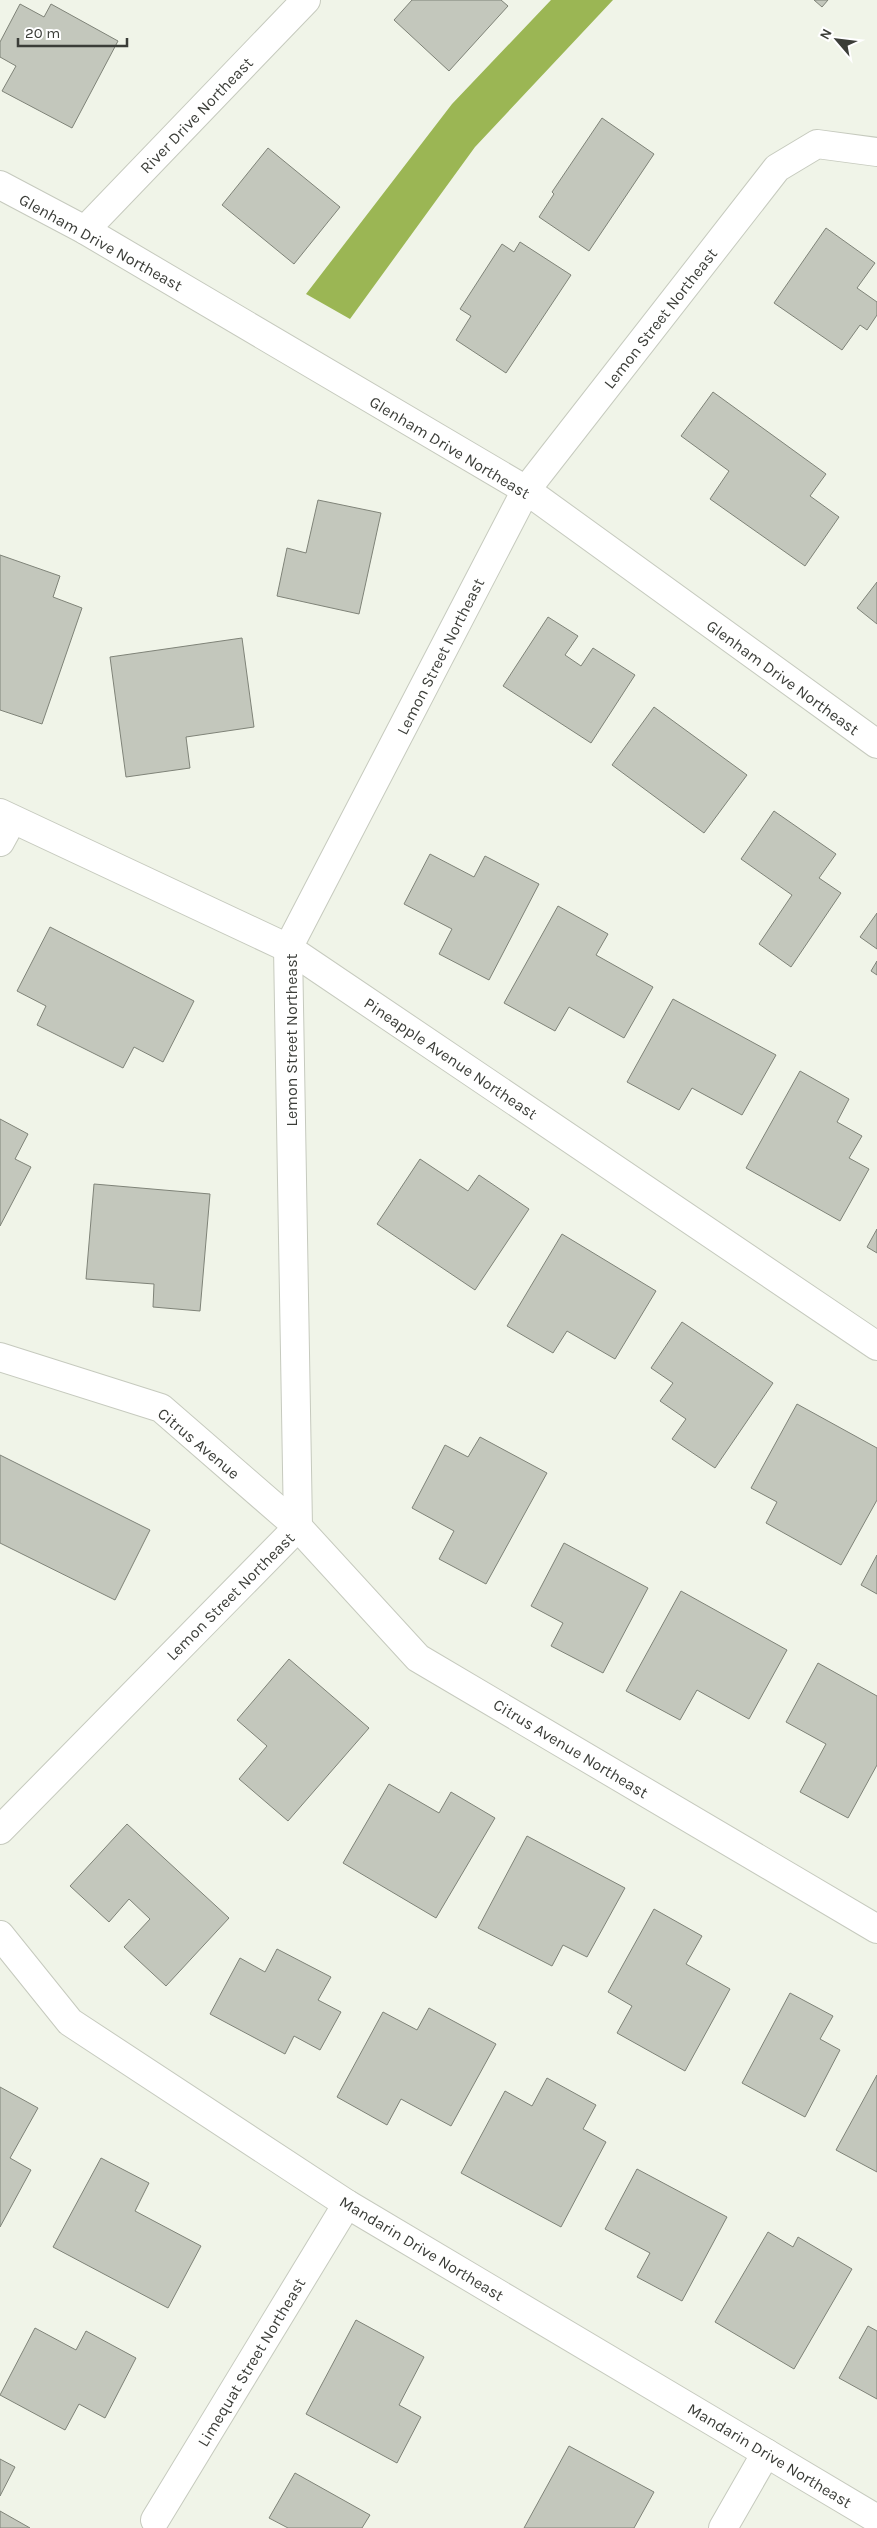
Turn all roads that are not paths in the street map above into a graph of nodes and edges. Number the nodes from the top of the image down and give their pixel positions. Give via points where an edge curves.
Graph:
1 (306, 0) edge
2 (877, 152) edge
3 (0, 186) edge
4 (85, 230) junction
5 (526, 490) junction
6 (877, 744) edge
7 (4, 825) edge
8 (288, 948) junction
9 (877, 1346) edge
10 (0, 1357) edge
11 (298, 1527) junction
12 (0, 1830) edge
13 (877, 1929) edge
14 (0, 1935) edge
15 (347, 2204) junction
16 (766, 2453) junction
17 (877, 2519) edge
18 (155, 2520) dead end
19 (724, 2528) edge

1 - 4 street, River Drive Northeast
2 - 5 street, Lemon Street Northeast via 817,144 777,168
3 - 4 street, Glenham Drive Northeast
4 - 5 street, Glenham Drive Northeast
5 - 6 street, Glenham Drive Northeast
5 - 8 street, Lemon Street Northeast
7 - 8 street, Pineapple Avenue Northeast
8 - 9 street, Pineapple Avenue Northeast
8 - 11 street, Lemon Street Northeast
10 - 11 street, Citrus Avenue via 161,1408
11 - 12 street, Lemon Street Northeast
11 - 13 street, Citrus Avenue Northeast via 418,1658
14 - 15 street, Mandarin Drive Northeast via 70,2022
15 - 16 street, Mandarin Drive Northeast
15 - 18 street, Limequat Street Northeast
16 - 17 street, Mandarin Drive Northeast
16 - 19 street

